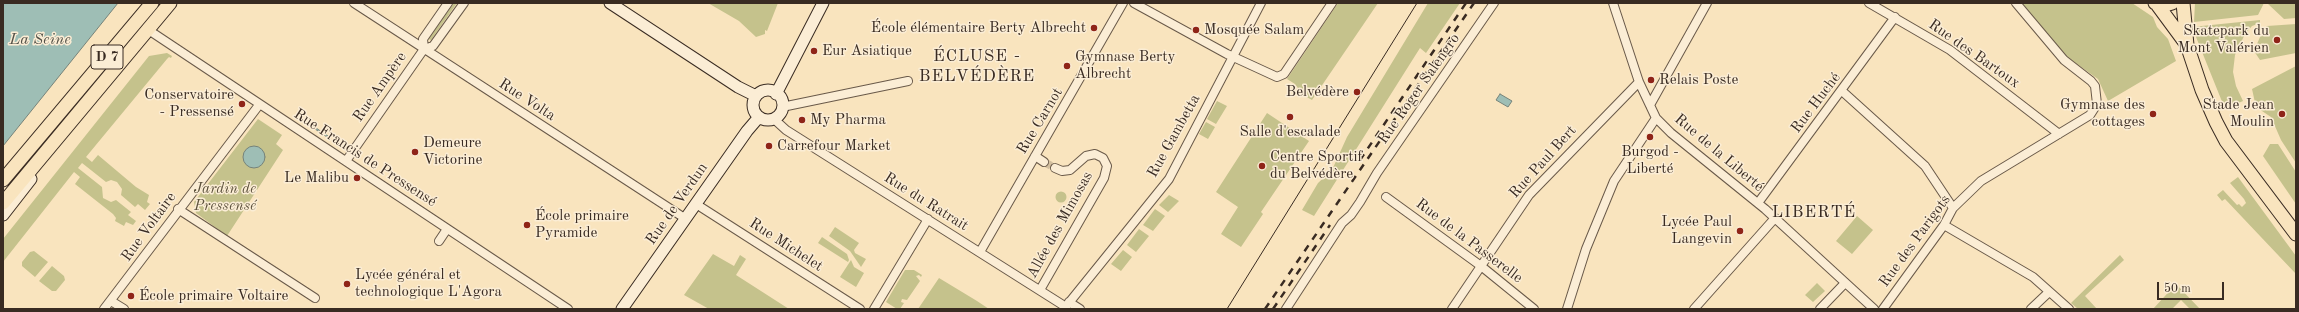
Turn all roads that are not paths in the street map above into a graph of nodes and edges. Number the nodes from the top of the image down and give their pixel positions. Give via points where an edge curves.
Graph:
1 (152, 3) edge
2 (170, 3) edge
3 (354, 3) edge
4 (448, 3) edge
5 (464, 3) edge
6 (610, 3) edge
7 (1123, 3) edge
8 (1134, 3) edge
9 (1261, 3) edge
10 (1332, 3) edge
11 (1494, 3) edge
12 (1613, 3) edge
13 (1707, 3) edge
14 (1869, 3) edge
15 (2016, 3) edge
16 (2156, 3) edge
17 (2172, 3) edge
18 (2183, 3) edge
19 (820, 4) edge
20 (1895, 17) junction
21 (141, 26) junction
22 (2187, 45) junction
23 (424, 49) junction
24 (1232, 56) junction
25 (908, 81) dead end
26 (1639, 82) junction
27 (1842, 91) junction
28 (776, 94) junction
29 (756, 96) junction
30 (260, 104) junction
31 (1650, 104) junction
32 (782, 107) junction
33 (759, 117) junction
34 (1656, 118) junction
35 (774, 119) junction
36 (61, 133) junction
37 (2059, 134) junction
38 (1035, 156) junction
39 (346, 161) junction
40 (1044, 162) tunnel mouth
41 (1055, 168) tunnel mouth
42 (3, 180) edge
43 (1386, 197) dead end
44 (3, 203) edge
45 (1758, 203) junction
46 (696, 204) junction
47 (1953, 208) junction
48 (178, 209) junction
49 (3, 215) edge
50 (1775, 218) junction
51 (686, 219) junction
52 (928, 219) junction
53 (1944, 225) junction
54 (447, 229) junction
55 (2296, 234) edge
56 (439, 241) dead end
57 (980, 252) junction
58 (1481, 266) junction
59 (1845, 283) junction
60 (1040, 290) junction
61 (2049, 292) junction
62 (316, 298) dead end
63 (111, 301) junction
64 (1066, 306) edge
65 (104, 309) edge
66 (124, 309) edge
67 (568, 309) edge
68 (622, 309) edge
69 (860, 309) edge
70 (874, 309) edge
71 (1080, 309) edge
72 (1286, 309) edge
73 (1452, 309) edge
74 (1534, 309) edge
75 (1567, 309) edge
76 (1694, 309) edge
77 (1820, 309) edge
78 (1874, 309) edge
79 (1883, 309) edge
80 (2031, 309) edge
81 (2069, 309) edge

1 - 21 main road, D 7
2 - 21 main road, D 7
3 - 23 street, Rue Volta
4 - 23 street, Rue Ampère via 423,39
5 - 23 street, Rue Ampère via 433,46
6 - 29 street via 738,87
7 - 38 street, Rue Carnot
8 - 24 street
9 - 24 street, Rue Gambetta
10 - 24 street via 1281,76 1274,77
11 - 72 street, Rue Roger Salengro via 1377,173 1356,209 1342,223
12 - 26 street, Rue de la Liberté
13 - 31 street
14 - 20 street, Rue des Bartoux
15 - 37 street, Rue des Parigots via 2064,60 2095,86 2097,104 2090,115
16 - 17 main road
16 - 22 main road
18 - 22 main road
19 - 28 street
20 - 27 street, Rue Huché
20 - 37 street, Rue des Bartoux via 1950,50
21 - 30 street, Rue Francis de Pressensé
21 - 36 main road, D 7
21 - 42 main road, D 7
22 - 55 main road via 2202,90 2220,130
23 - 39 street, Rue Ampère
23 - 51 street, Rue Volta
24 - 64 street, Rue Gambetta via 1169,179
25 - 32 street
26 - 31 street, Rue de la Liberté
26 - 58 street, Rue Paul Bert via 1529,195
27 - 45 street, Rue Huché
27 - 47 street via 1925,166
28 - 29 street via 765,91
28 - 32 street
29 - 33 street via 753,108
30 - 39 street, Rue Francis de Pressensé
30 - 48 street, Rue Voltaire
31 - 34 street, Rue de la Liberté
32 - 35 street
33 - 35 street via 766,120
33 - 46 street, Rue de Verdun
34 - 45 street, Rue de la Liberté
34 - 75 street via 1614,181 1586,250
35 - 52 street, Rue du Ratrait via 786,130
36 - 44 main road, D 7
36 - 49 street via 36,172
37 - 47 street, Rue des Parigots via 1981,181
38 - 40 street
38 - 57 street, Rue Carnot
39 - 54 street, Rue Francis de Pressensé
41 - 60 street, Allée des Mimosas via 1062,171 1070,170 1086,156 1095,154 1103,158 1107,166 1104,178
43 - 58 street, Rue de la Passerelle
45 - 50 street, Rue de la Liberté
46 - 51 street, Rue de Verdun
46 - 69 street, Rue Michelet
47 - 53 street, Rue des Parigots
48 - 62 street
48 - 63 street, Rue Voltaire
50 - 59 street, Rue de la Liberté
50 - 76 street
51 - 68 street, Rue de Verdun
52 - 57 street, Rue du Ratrait
52 - 70 street
53 - 61 street via 2033,277
53 - 79 street, Rue des Parigots
54 - 56 street
54 - 67 street, Rue Francis de Pressensé
57 - 60 street, Rue du Ratrait
58 - 73 street, Rue Paul Bert
58 - 74 street, Rue de la Passerelle
59 - 77 street
59 - 78 street, Rue de la Liberté
60 - 64 street, Rue du Ratrait
61 - 80 street
61 - 81 street
63 - 65 street, Rue Voltaire
63 - 66 street
64 - 71 street, Rue du Ratrait

